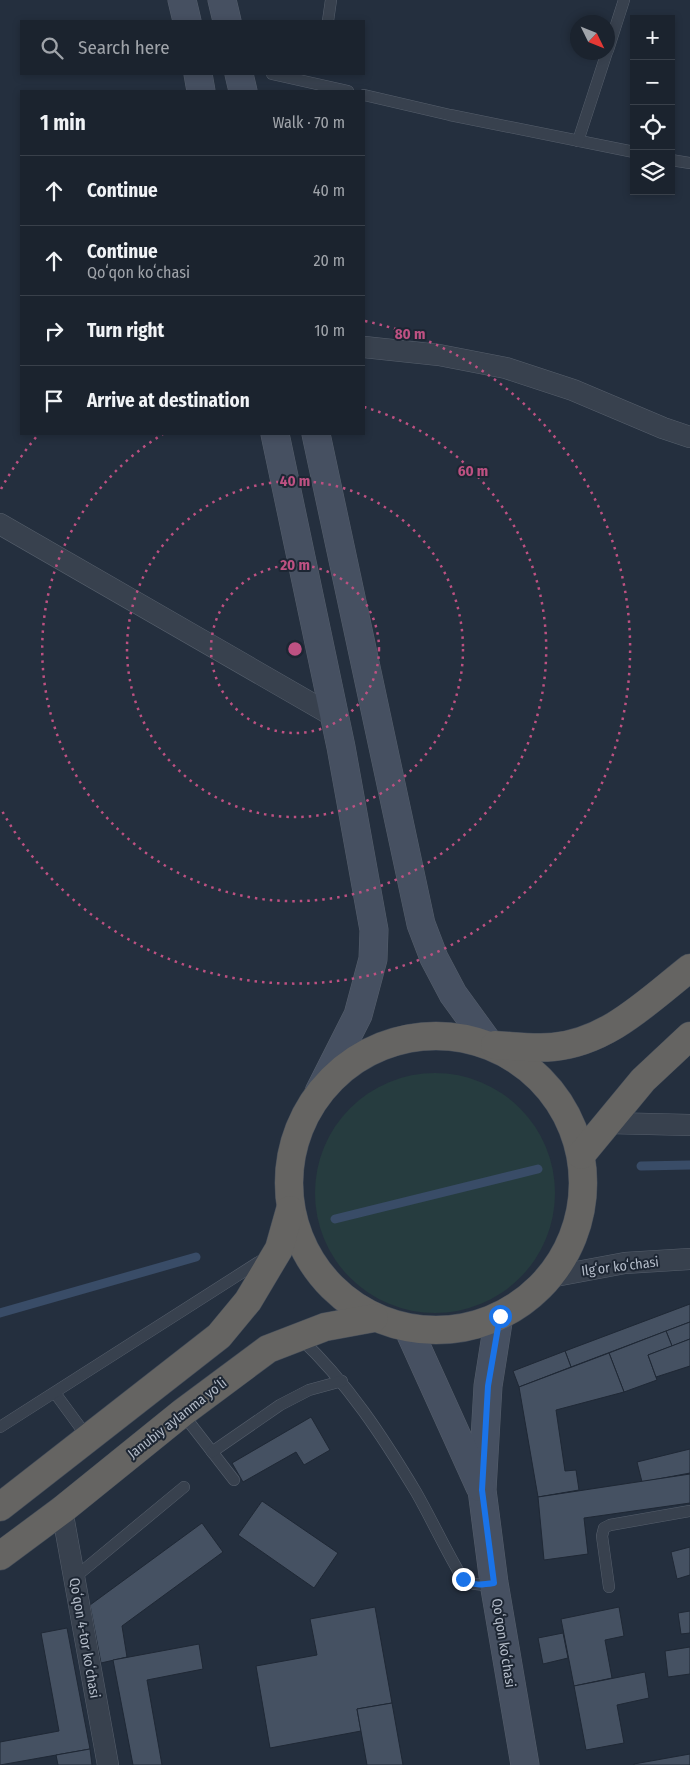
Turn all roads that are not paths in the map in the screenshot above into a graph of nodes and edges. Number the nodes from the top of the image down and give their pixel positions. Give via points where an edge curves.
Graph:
1 (182, 0) edge
2 (222, 0) edge
3 (331, 0) edge
4 (624, 0) edge
5 (186, 20) edge
6 (227, 20) edge
7 (328, 20) edge
8 (615, 27) edge
9 (604, 60) edge
10 (198, 75) edge
11 (239, 75) edge
12 (282, 75) edge
13 (320, 79) edge
14 (202, 90) edge
15 (243, 90) edge
16 (346, 90) edge
17 (365, 95) edge
18 (578, 141) junction
19 (630, 151) edge
20 (675, 161) edge
21 (690, 163) edge
22 (365, 347) edge
23 (275, 435) edge
24 (316, 435) edge
25 (690, 438) edge
26 (0, 524) edge
27 (335, 717) junction
28 (690, 968) edge
29 (690, 1036) edge
30 (490, 1045) junction
31 (319, 1092) junction
32 (608, 1122) junction
33 (690, 1125) edge
34 (581, 1155) junction
35 (290, 1210) junction
36 (279, 1249) junction
37 (690, 1259) edge
38 (550, 1277) junction
39 (500, 1316) junction
40 (374, 1318) junction
41 (408, 1328) junction
42 (299, 1336) junction
43 (342, 1381) junction
44 (55, 1392) junction
45 (182, 1413) junction
46 (0, 1427) edge
47 (89, 1439) junction
48 (212, 1452) junction
49 (234, 1480) dead end
50 (184, 1487) dead end
51 (482, 1490) junction
52 (0, 1507) edge
53 (62, 1510) junction
54 (690, 1512) edge
55 (0, 1556) edge
56 (74, 1578) junction
57 (494, 1583) junction
58 (610, 1587) dead end
59 (108, 1765) edge
60 (525, 1765) edge

1 - 5 main road
2 - 6 main road
3 - 7 lane
4 - 8 lane
9 - 18 lane
10 - 14 main road
11 - 15 main road
12 - 13 lane
13 - 16 lane
17 - 18 lane
18 - 19 lane
20 - 21 lane
22 - 25 street via 439,355 506,368 573,390
23 - 27 main road
24 - 30 main road via 421,924 453,994
26 - 27 street
27 - 31 main road via 374,930 374,958 358,1015
28 - 30 highway via 619,1024 589,1039 552,1047
29 - 32 highway via 643,1080
30 - 31 highway via 454,1036 416,1036 379,1046 346,1065
30 - 34 highway via 523,1063 550,1088 570,1120
31 - 35 highway via 298,1128 289,1168
32 - 33 street
32 - 34 highway
34 - 38 highway via 584,1187 579,1219 568,1250
35 - 36 highway
35 - 40 highway via 300,1244 319,1274 344,1299
36 - 44 lane
36 - 47 highway via 248,1301 219,1336
37 - 38 street, Ilgʻor koʻchasi via 625,1263
38 - 39 highway via 527,1299
39 - 41 highway via 470,1327 439,1331
39 - 51 main road via 488,1386
40 - 41 highway
40 - 42 highway, Janubiy aylanma yoʻli via 325,1327
41 - 51 main road
42 - 43 lane
42 - 45 highway, Janubiy aylanma yoʻli via 268,1349
43 - 48 lane via 309,1390 280,1405
43 - 57 lane via 416,1492 463,1579 479,1586
44 - 46 lane
44 - 47 lane
45 - 48 lane
45 - 53 highway, Janubiy aylanma yoʻli
47 - 52 highway
48 - 49 lane
50 - 56 lane
51 - 57 main road, Qoʻqon koʻchasi
53 - 55 highway, Janubiy aylanma yoʻli
53 - 56 street, Qoʻqon 4-tor koʻchasi
54 - 58 lane via 610,1524 604,1528 602,1536
56 - 59 street, Qoʻqon 4-tor koʻchasi
57 - 60 main road, Qoʻqon koʻchasi

